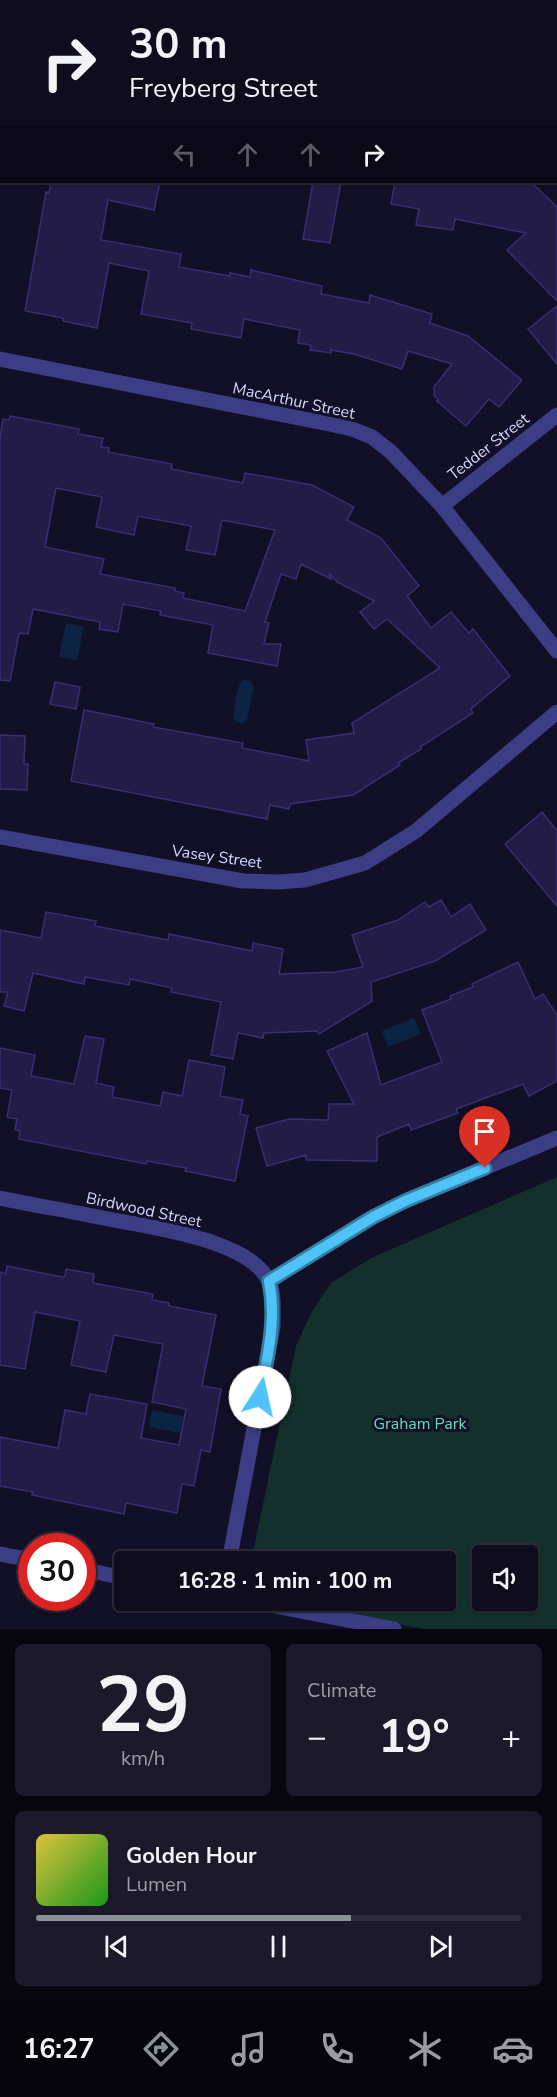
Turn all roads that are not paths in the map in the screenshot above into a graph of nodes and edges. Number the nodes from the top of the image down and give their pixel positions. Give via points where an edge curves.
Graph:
1 (0, 359) edge
2 (557, 415) edge
3 (442, 506) junction
4 (557, 651) edge
5 (557, 712) edge
6 (0, 837) edge
7 (557, 1138) edge
8 (0, 1198) edge
9 (269, 1281) junction
10 (231, 1551) edge
11 (0, 1554) edge
12 (18, 1557) edge
13 (96, 1572) edge
14 (114, 1576) edge
15 (301, 1611) edge
16 (394, 1629) edge

1 - 3 street, MacArthur Street via 352,429 372,437 391,452
2 - 3 street, Tedder Street
3 - 4 street, MacArthur Street
5 - 6 street, Vasey Street via 408,836 365,863 305,880 243,881
7 - 9 street via 394,1206
8 - 9 street, Birdwood Street via 190,1235 238,1253 255,1264
9 - 10 street via 273,1327
11 - 12 street
13 - 14 street
15 - 16 street

